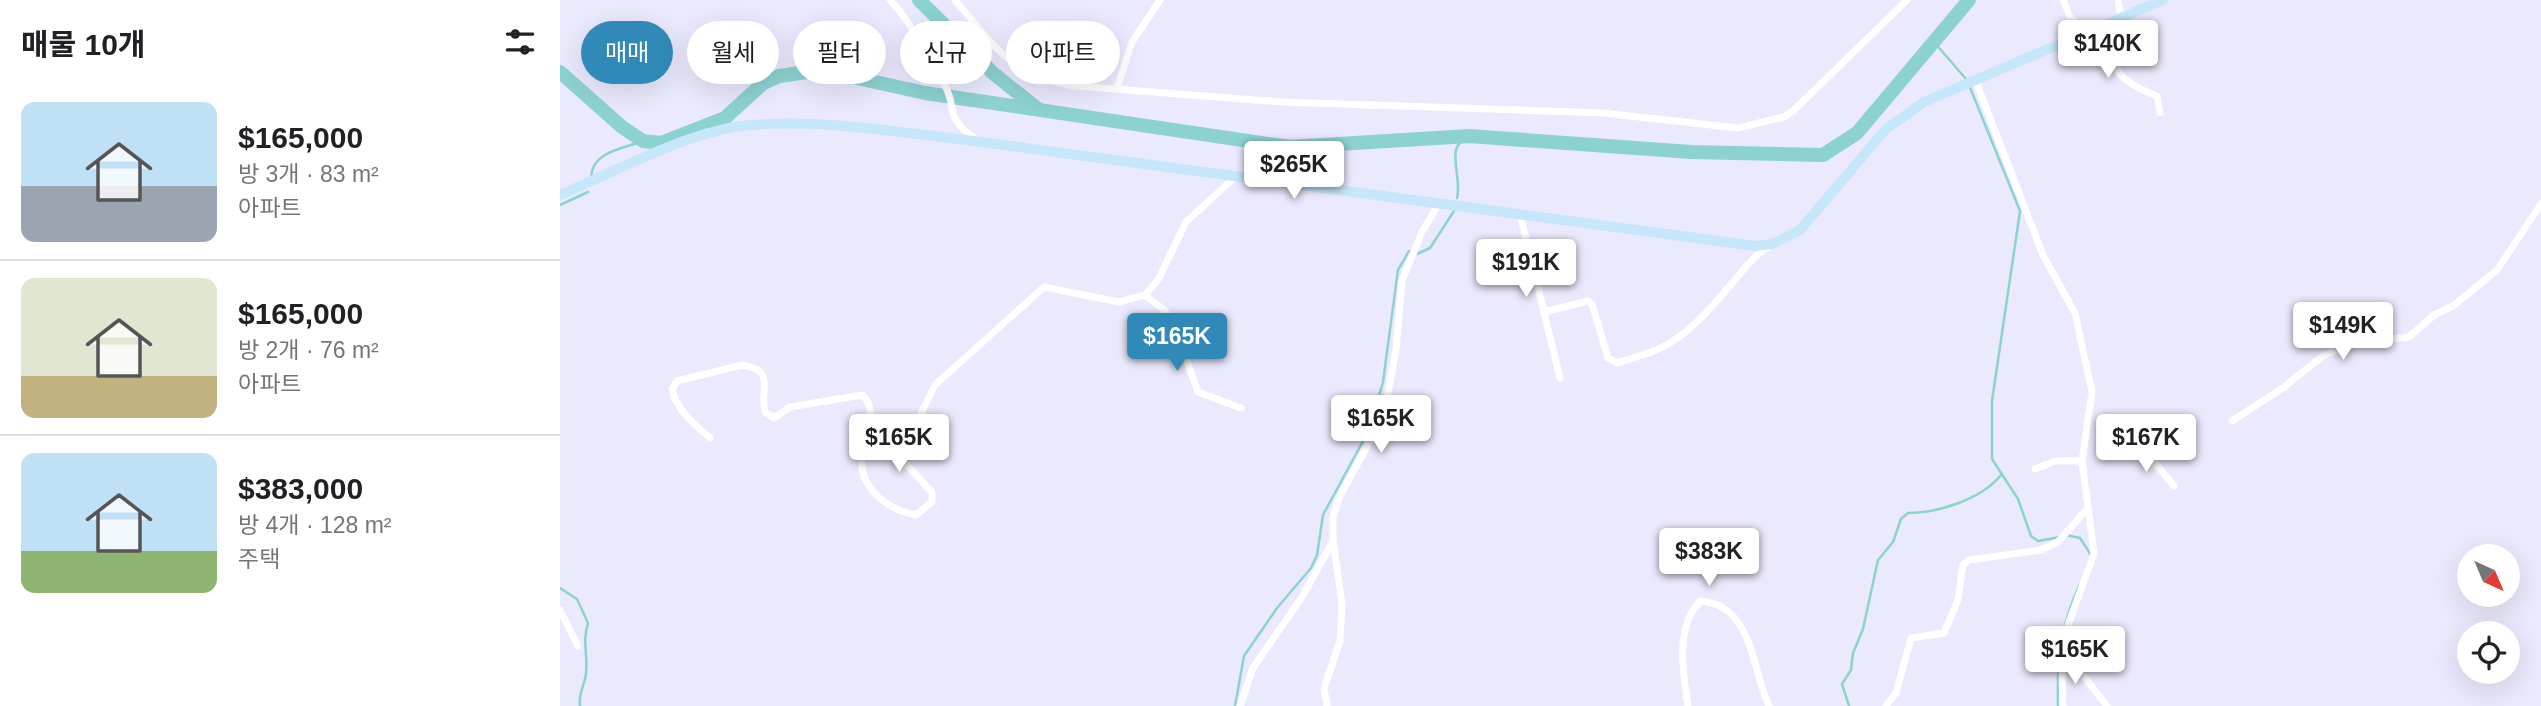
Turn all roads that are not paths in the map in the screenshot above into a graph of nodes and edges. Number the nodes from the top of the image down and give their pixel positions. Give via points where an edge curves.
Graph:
1 (890, 0) edge
2 (955, 0) edge
3 (1160, 0) edge
4 (1907, 0) edge
5 (2063, 0) edge
6 (2118, 0) edge
7 (2163, 0) edge
8 (2121, 18) junction
9 (2101, 26) junction
10 (2084, 33) junction
11 (1970, 81) junction
12 (1117, 88) junction
13 (2161, 113) dead end
14 (979, 142) junction
15 (1235, 177) junction
16 (560, 195) edge
17 (1440, 202) junction
18 (2541, 204) edge
19 (1520, 214) junction
20 (1772, 244) junction
21 (1145, 295) junction
22 (1544, 312) junction
23 (1560, 378) dead end
24 (1241, 408) dead end
25 (2232, 421) dead end
26 (710, 438) dead end
27 (2157, 452) dead end
28 (2082, 461) junction
29 (2035, 469) dead end
30 (2174, 486) dead end
31 (2087, 509) junction
32 (1333, 541) junction
33 (560, 610) edge
34 (578, 646) dead end
35 (2064, 650) junction
36 (1240, 706) edge
37 (1327, 706) edge
38 (1688, 706) edge
39 (1769, 706) edge
40 (1886, 706) edge
41 (2063, 706) edge
42 (2107, 706) edge

1 - 14 street via 913,26 928,62 945,86 956,122
2 - 12 street via 1015,67 1053,82
3 - 12 street via 1132,42
4 - 12 street via 1793,111 1749,127 1592,112 1282,102
5 - 10 street
6 - 8 street
7 - 8 main road
8 - 9 main road
9 - 10 main road
9 - 13 street via 2114,66 2131,86 2157,96
10 - 11 main road
11 - 20 main road via 1924,102 1886,129 1813,217 1793,235
11 - 28 street via 2083,340 2092,392
14 - 15 main road
14 - 16 main road via 853,127 733,127
15 - 17 main road
15 - 21 street via 1186,222
17 - 19 main road
17 - 32 street via 1405,273 1384,415 1335,508
18 - 25 street via 2497,270 2409,337 2351,344 2324,355
19 - 20 main road via 1756,246
19 - 22 street
20 - 22 street via 1675,340 1617,363 1608,358 1588,301
21 - 24 street via 1174,325 1198,392
21 - 26 street via 1119,302 1044,287 950,369 929,392 901,454 933,496 929,507 916,515 877,496 862,468 870,412 862,396 790,407 774,418 763,406 766,385 762,374 751,366 677,381 674,397
22 - 23 street
27 - 30 street via 2155,463
28 - 29 street via 2055,461
28 - 31 street
31 - 35 street via 2094,554
31 - 40 street via 2058,542 2040,550 1969,560 1963,565 1958,600 1944,633 1912,638 1896,693
32 - 36 street via 1303,597 1253,668
32 - 37 street via 1342,603 1340,642 1324,688
33 - 34 street
35 - 41 street
35 - 42 street
38 - 39 street via 1682,647 1693,609 1700,601 1723,610 1749,638 1759,686

